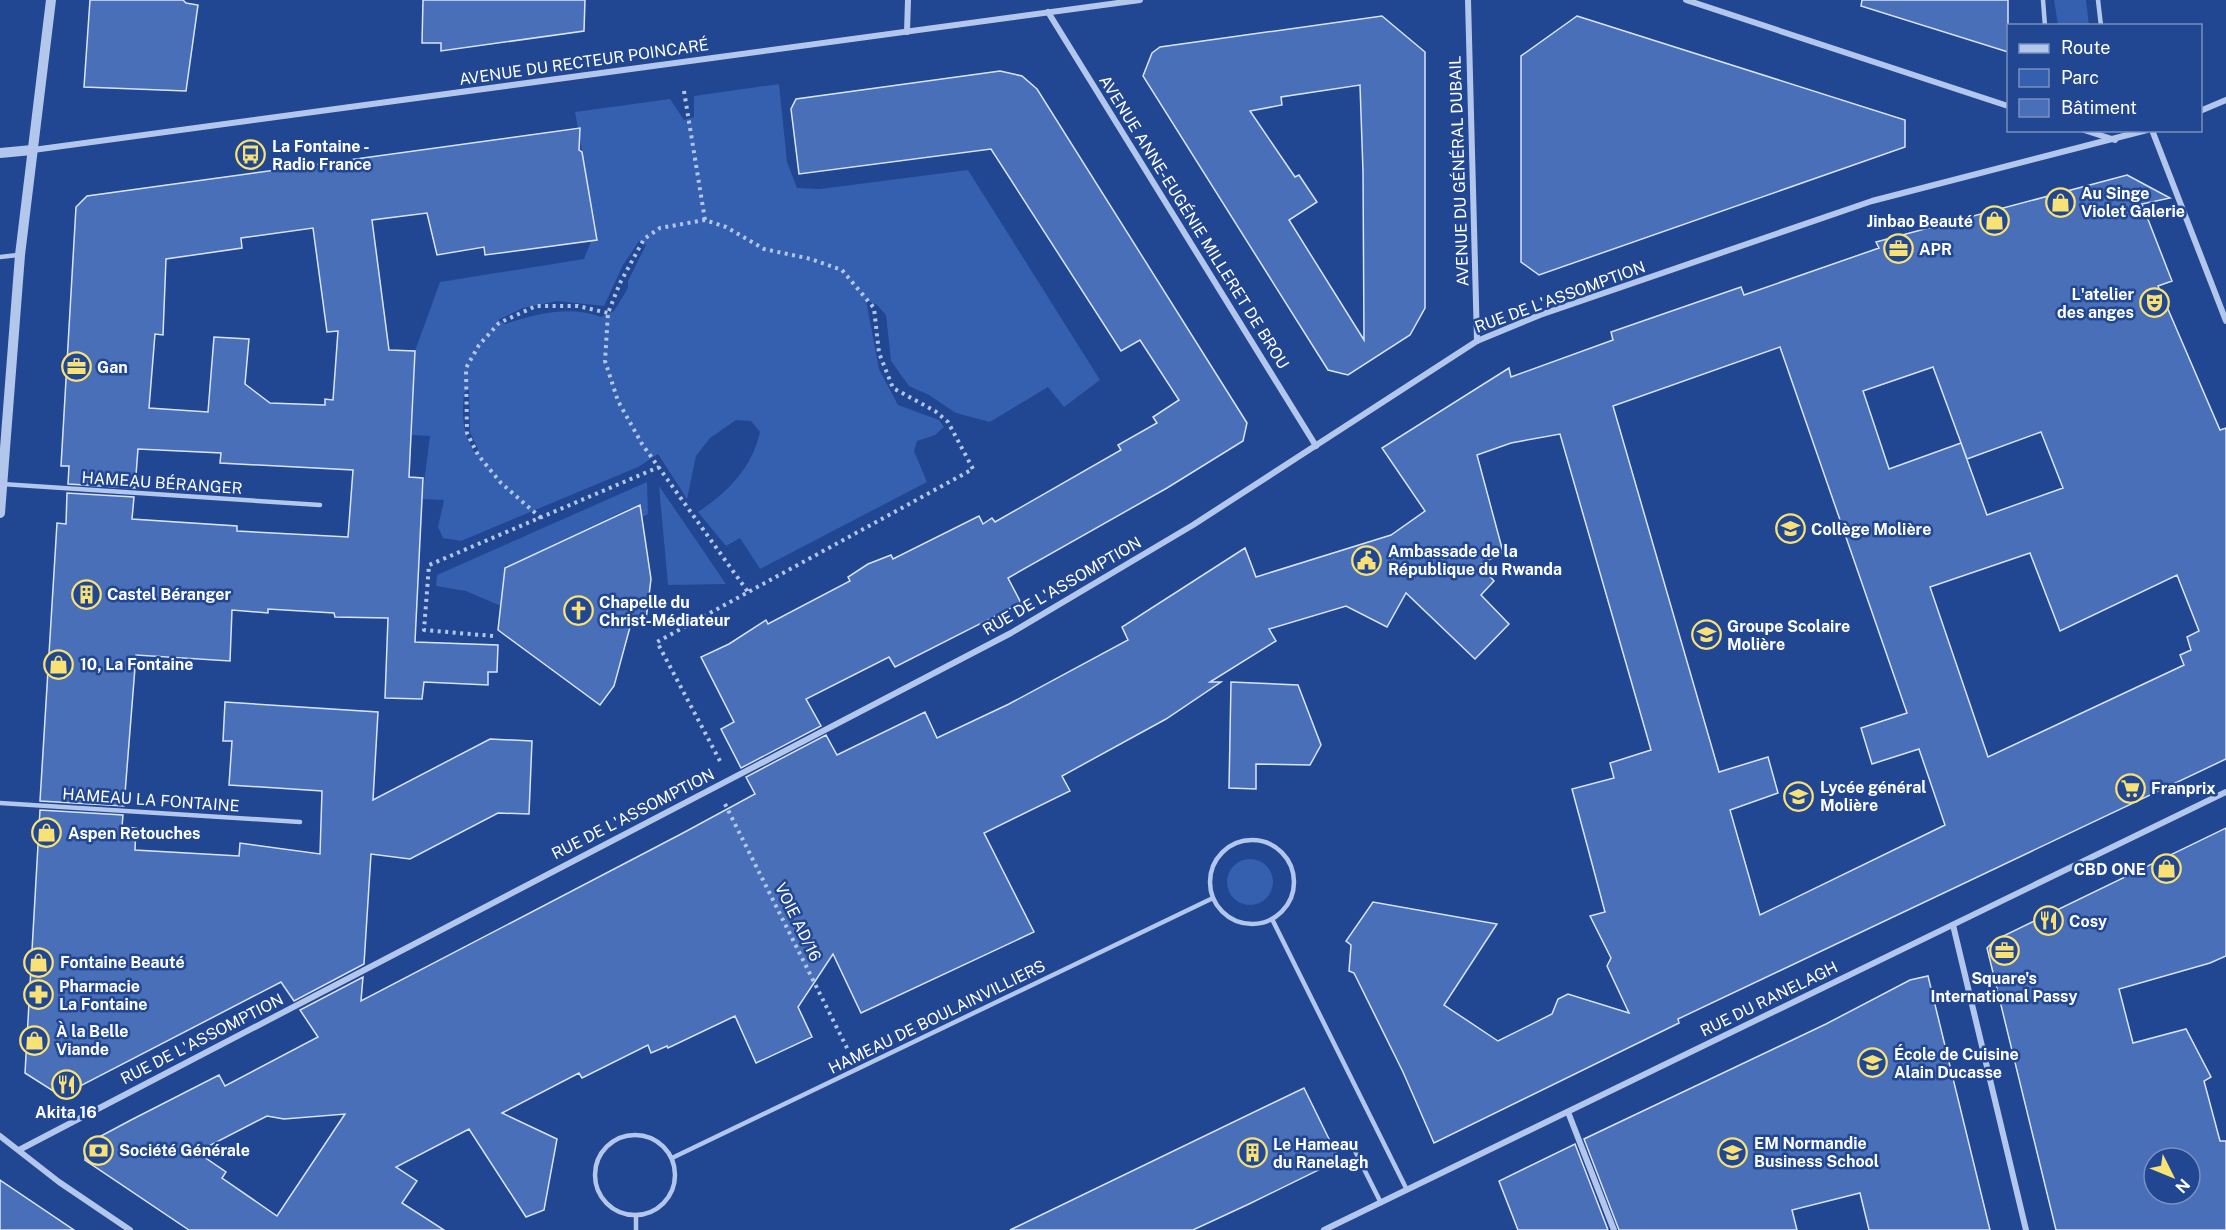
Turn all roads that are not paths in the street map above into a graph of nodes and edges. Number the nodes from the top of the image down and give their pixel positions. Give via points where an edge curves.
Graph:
1 (51, 0) edge
2 (908, 0) edge
3 (1140, 0) edge
4 (1468, 0) edge
5 (1686, 0) edge
6 (2043, 0) edge
7 (2098, 0) edge
8 (1048, 12) junction
9 (2045, 24) edge
10 (2101, 24) edge
11 (907, 32) junction
12 (2226, 100) edge
13 (2007, 106) edge
14 (2202, 110) edge
15 (2090, 132) edge
16 (2114, 132) edge
17 (2141, 132) edge
18 (2153, 132) edge
19 (2115, 141) junction
20 (32, 150) junction
21 (0, 153) edge
22 (20, 255) junction
23 (0, 257) edge
24 (2226, 321) edge
25 (1477, 341) junction
26 (1316, 446) junction
27 (2, 484) junction
28 (320, 505) dead end
29 (0, 513) edge
30 (2226, 792) edge
31 (0, 803) edge
32 (300, 822) dead end
33 (1213, 898) junction
34 (1272, 919) junction
35 (1953, 925) junction
36 (1568, 1112) junction
37 (0, 1136) edge
38 (1333, 1147) dead end
39 (19, 1150) junction
40 (672, 1158) junction
41 (1407, 1190) junction
42 (1380, 1203) junction
43 (636, 1215) junction
44 (130, 1230) edge
45 (636, 1230) edge
46 (1324, 1230) edge
47 (1614, 1230) edge
48 (2026, 1230) edge

1 - 20 street
2 - 11 street
3 - 8 street, AVENUE DU RECTEUR POINCARÉ
4 - 25 street, AVENUE DU GÉNÉRAL DUBAIL
5 - 13 street
6 - 9 lane
7 - 10 lane
8 - 11 street, AVENUE DU RECTEUR POINCARÉ
8 - 26 street, AVENUE ANNE-EUGÉNIE MILLERET DE BROU
11 - 20 street, AVENUE DU RECTEUR POINCARÉ
12 - 14 street
15 - 19 street
16 - 19 lane
17 - 19 street, RUE DE L'ASSOMPTION
18 - 24 street
19 - 25 street, RUE DE L'ASSOMPTION via 1872,201 1540,315
20 - 21 street
20 - 22 street
22 - 23 lane
22 - 27 street
25 - 26 street, RUE DE L'ASSOMPTION
26 - 39 street, RUE DE L'ASSOMPTION via 1011,633
27 - 28 lane, HAMEAU BÉRANGER
27 - 29 street
30 - 35 street, RUE DU RANELAGH
31 - 32 lane, HAMEAU LA FONTAINE
33 - 34 lane via 1227,917 1239,923
33 - 34 lane via 1209,880 1219,854 1230,845 1257,839 1282,852 1294,877 1288,904
33 - 40 lane, HAMEAU DE BOULAINVILLIERS
34 - 41 lane
35 - 36 street, RUE DU RANELAGH
35 - 48 street
36 - 41 street, RUE DU RANELAGH
36 - 47 street
37 - 39 street
38 - 42 lane via 1343,1142 1352,1146
39 - 44 street
40 - 43 lane via 674,1184 669,1197 660,1206
40 - 43 lane via 660,1143 642,1135 616,1139 602,1153 595,1172 602,1197 611,1207
41 - 42 street, RUE DU RANELAGH
42 - 46 street, RUE DU RANELAGH
43 - 45 lane

